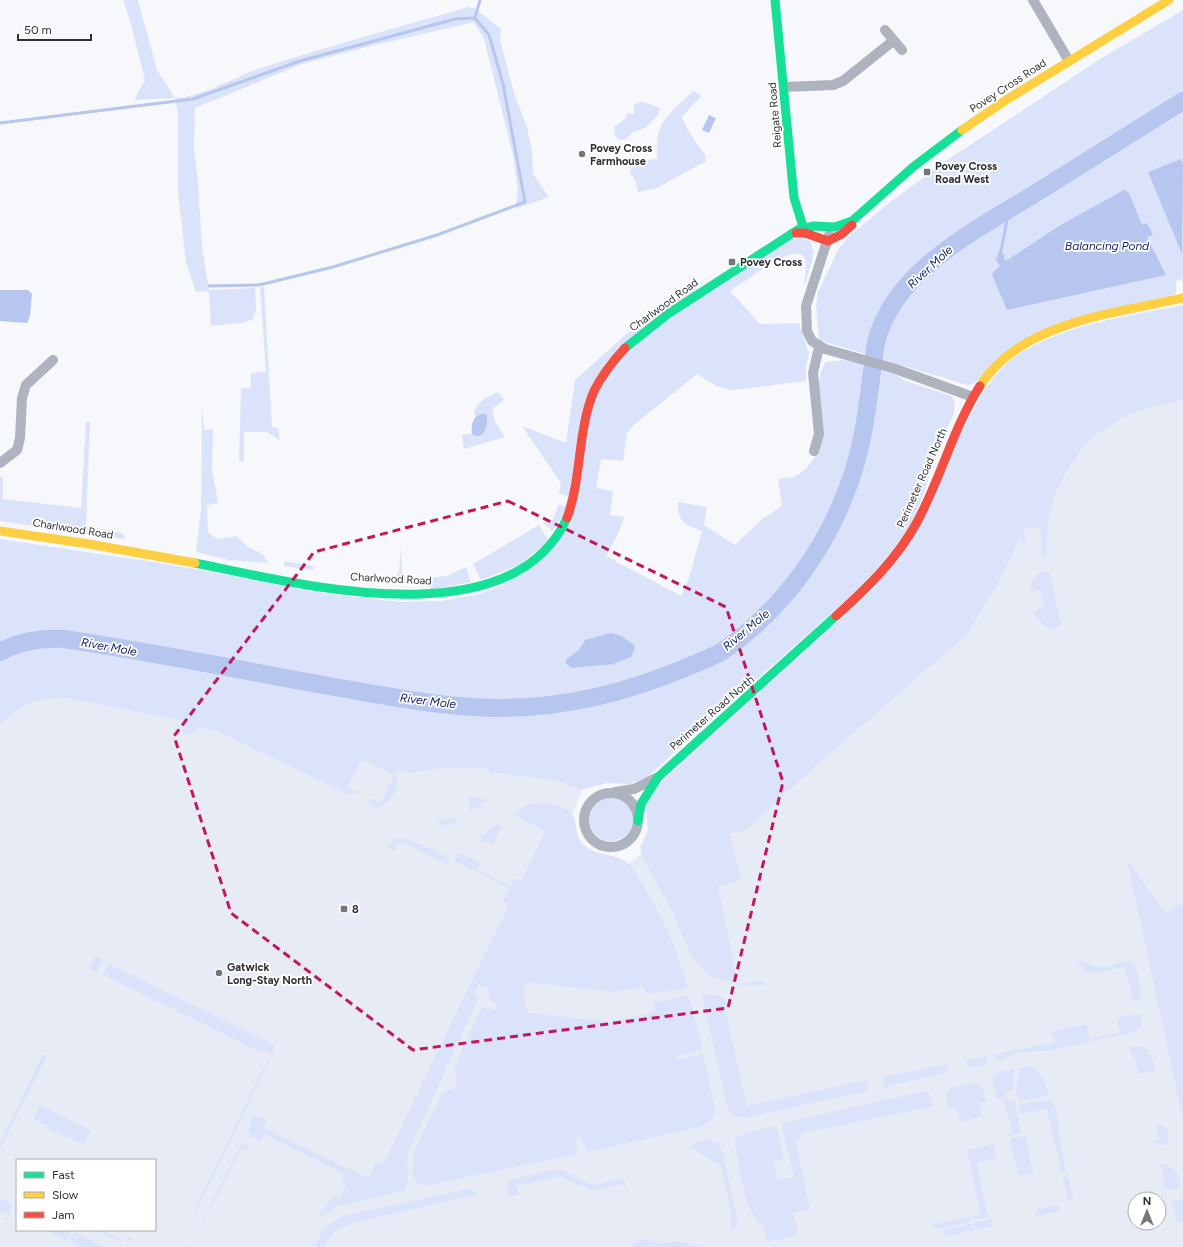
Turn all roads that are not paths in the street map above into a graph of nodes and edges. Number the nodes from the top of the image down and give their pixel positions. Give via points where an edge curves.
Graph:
1 (775, 0) edge
2 (1033, 0) edge
3 (1169, 0) edge
4 (885, 30) dead end
5 (893, 41) junction
6 (902, 50) dead end
7 (1069, 61) junction
8 (784, 87) junction
9 (869, 204) junction
10 (830, 228) junction
11 (804, 230) junction
12 (828, 240) junction
13 (1183, 298) edge
14 (819, 347) junction
15 (53, 360) dead end
16 (973, 397) junction
17 (814, 451) dead end
18 (0, 463) edge
19 (0, 531) edge
20 (658, 777) junction
21 (609, 793) junction
22 (638, 820) junction

1 - 8 street, Reigate Road
2 - 7 street
3 - 7 street, Povey Cross Road
4 - 5 street
5 - 6 street
5 - 8 street via 833,85
7 - 9 street, Povey Cross Road via 968,126
8 - 11 street, Reigate Road via 794,198
9 - 10 street, Povey Cross Road via 852,221
9 - 12 street, Povey Cross Road via 843,234 836,239
10 - 11 street
10 - 12 street
11 - 12 street
11 - 19 street, Charlwood Road via 790,235 659,320 618,355 595,391 566,520 550,545 533,560 496,581 437,593 368,591
12 - 14 street via 806,309 808,334
13 - 16 street, Perimeter Road North via 1072,324 1040,335 1003,359
14 - 16 street via 893,368
14 - 17 street via 813,373 819,434
15 - 18 street via 26,385 22,398 17,450
16 - 20 street, Perimeter Road North via 923,511 910,536 894,557 873,582 813,639
20 - 21 street, Perimeter Road North via 634,789
20 - 22 street, Perimeter Road North via 641,802
21 - 22 street via 621,794 631,802
21 - 22 street via 593,799 585,812 585,826 593,840 606,846 620,845 634,834

